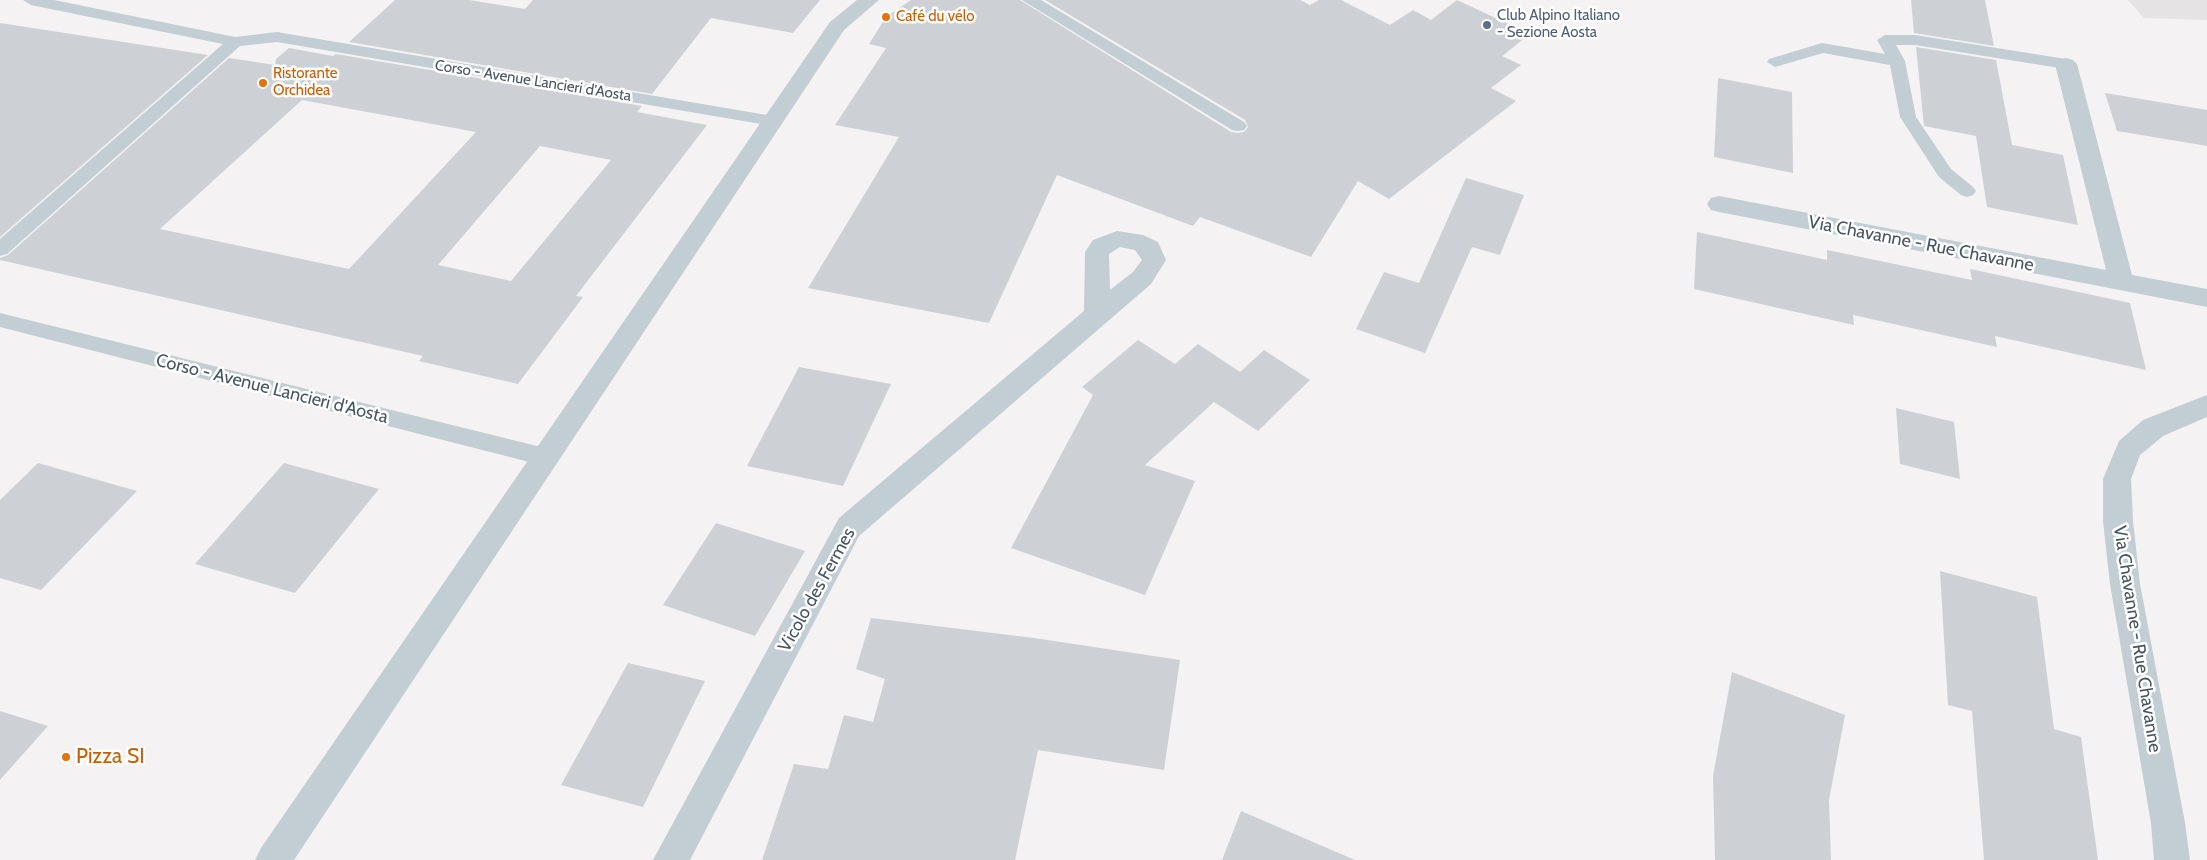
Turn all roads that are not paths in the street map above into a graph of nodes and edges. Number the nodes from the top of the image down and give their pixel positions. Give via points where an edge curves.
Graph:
1 (31, 0) edge
2 (869, 0) edge
3 (1030, 0) edge
4 (235, 42) junction
5 (1897, 61) junction
6 (1776, 62) dead end
7 (2066, 64) joint
8 (773, 121) junction
9 (1238, 126) dead end
10 (1967, 191) dead end
11 (1719, 204) dead end
12 (0, 249) edge
13 (2122, 283) junction
14 (2207, 298) edge
15 (1097, 314) dead end
16 (0, 320) edge
17 (2207, 406) edge
18 (545, 457) junction
19 (273, 860) edge
20 (671, 860) edge
21 (2172, 860) edge

1 - 4 lane, Corso - Avenue Lancieri d'Aosta
2 - 8 street via 837,26
3 - 9 lane
4 - 8 lane, Corso - Avenue Lancieri d'Aosta via 277,37
4 - 12 lane
5 - 6 lane via 1822,48
5 - 7 lane via 1885,40 1915,40
5 - 10 lane via 1908,117 1945,173
7 - 13 street
8 - 18 street
11 - 13 street, Via Chavanne - Rue Chavanne
13 - 14 street, Via Chavanne - Rue Chavanne
15 - 20 street, Vicolo des Fermes via 849,527
16 - 18 lane, Corso - Avenue Lancieri d'Aosta
17 - 21 street, Via Chavanne - Rue Chavanne via 2153,428 2129,449 2117,479 2125,584
18 - 19 street

